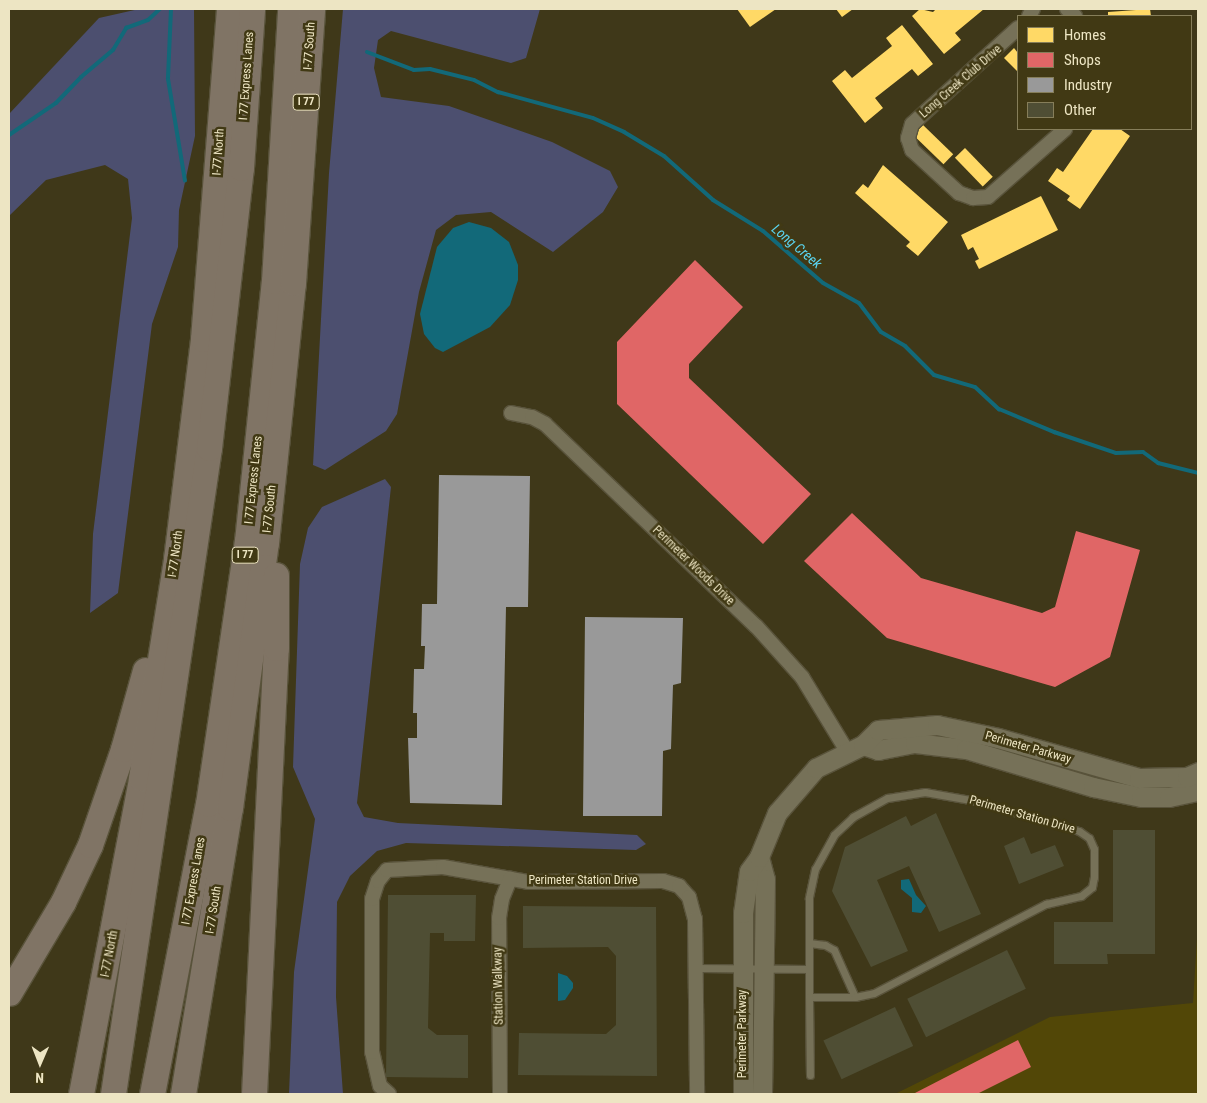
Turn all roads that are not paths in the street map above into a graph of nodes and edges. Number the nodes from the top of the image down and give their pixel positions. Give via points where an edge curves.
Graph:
1 (229, 9) edge
2 (252, 9) edge
3 (290, 9) edge
4 (312, 9) edge
5 (1017, 29) edge
6 (1065, 130) edge
7 (511, 413) dead end
8 (276, 458) junction
9 (176, 559) junction
10 (855, 748) junction
11 (1198, 772) edge
12 (1198, 791) edge
13 (758, 857) junction
14 (510, 880) junction
15 (809, 943) junction
16 (698, 968) junction
17 (744, 968) junction
18 (764, 968) junction
19 (809, 969) junction
20 (9, 993) edge
21 (855, 997) junction
22 (809, 998) junction
23 (810, 1075) dead end
24 (82, 1094) edge
25 (113, 1094) edge
26 (152, 1094) edge
27 (183, 1094) edge
28 (254, 1094) edge
29 (389, 1094) edge
30 (500, 1094) edge
31 (697, 1094) edge
32 (743, 1094) edge
33 (762, 1094) edge

1 - 9 highway, I-77 North via 203,339
2 - 25 highway, I 77 Express Lanes via 241,168 209,448
3 - 26 highway, I 77 Express Lanes / I 77 via 274,281 244,561 205,823
4 - 8 highway, I-77 South / I 77 via 293,283
5 - 6 street, Long Creek Club Drive via 912,124 908,138 912,150 959,193 973,198 988,197
7 - 10 street, Perimeter Woods Drive via 532,417 545,424 756,626 802,677
8 - 27 highway, I-77 South / I 77 via 242,730
8 - 28 highway via 276,648
9 - 20 highway via 123,749 98,823 63,902
9 - 24 highway, I-77 North via 135,814
10 - 11 street, Perimeter Parkway via 878,730 937,724 1139,778 1187,777
10 - 12 street, Perimeter Parkway via 878,750 914,743 966,750 1093,787 1141,797 1169,797
10 - 13 street, Perimeter Parkway via 816,768 794,790 777,813
13 - 17 street, Perimeter Parkway via 748,870
13 - 18 street, Perimeter Parkway via 765,879
14 - 16 street, Perimeter Station Drive via 662,881 680,886 689,896 695,919
14 - 29 street, Perimeter Station Drive via 442,867 387,870 378,881 372,899 372,1052 380,1086
14 - 30 street, Station Walkway via 499,918
15 - 19 lane, Perimeter Station Drive
15 - 21 lane via 834,950
15 - 21 lane, Perimeter Station Drive via 809,898 816,870 834,835 853,817 887,798 925,792 951,794 1079,831 1089,838 1094,848 1094,876 1092,887 1081,896 1046,904 874,993
16 - 17 lane
16 - 31 street, Perimeter Station Drive
17 - 18 lane
17 - 32 street, Perimeter Parkway
18 - 19 lane
18 - 33 street, Perimeter Parkway
19 - 22 lane, Perimeter Station Drive
21 - 22 lane, Perimeter Station Drive
22 - 23 lane, Perimeter Station Drive

